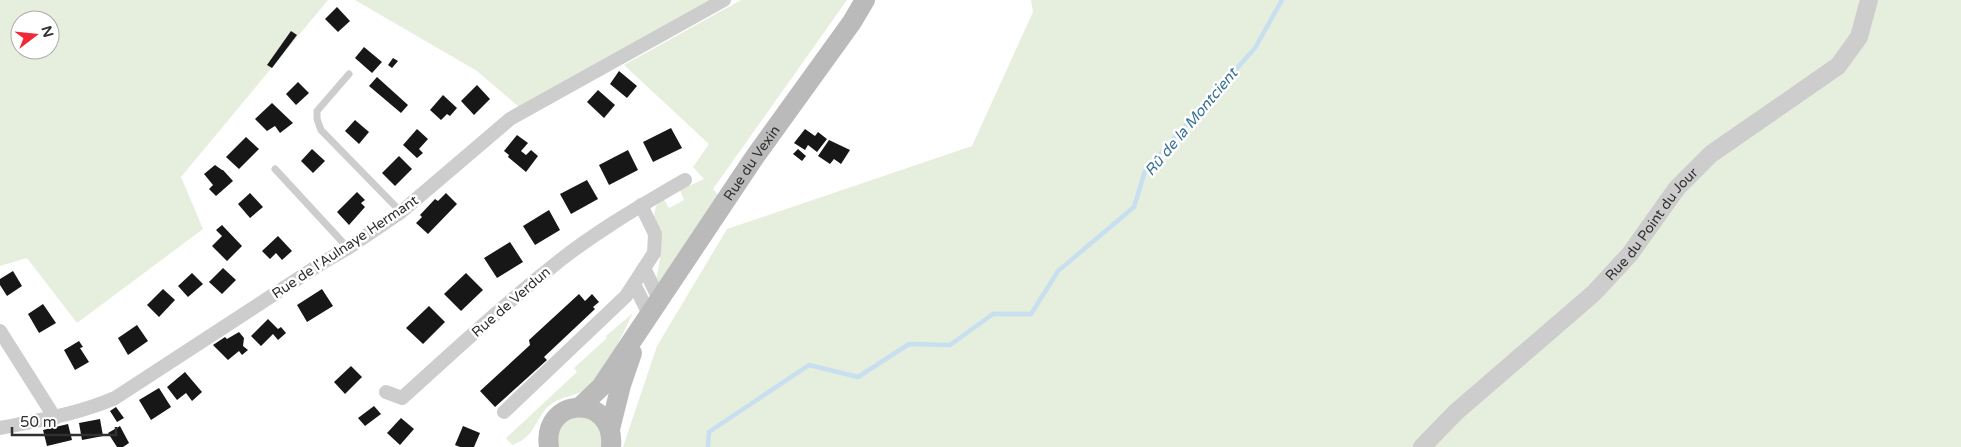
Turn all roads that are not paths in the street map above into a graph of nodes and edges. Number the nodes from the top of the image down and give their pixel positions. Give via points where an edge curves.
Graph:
1 (724, 0) edge
2 (865, 0) edge
3 (1869, 0) edge
4 (349, 74) dead end
5 (275, 169) dead end
6 (685, 180) dead end
7 (641, 205) junction
8 (401, 212) junction
9 (348, 248) junction
10 (644, 268) junction
11 (634, 284) junction
12 (649, 313) junction
13 (0, 331) edge
14 (386, 392) dead end
15 (580, 407) junction
16 (504, 412) dead end
17 (55, 418) junction
18 (0, 428) edge
19 (549, 438) edge
20 (611, 438) edge
21 (533, 447) edge
22 (1422, 447) edge

1 - 8 street, Rue de l'Aulnaye Hermant via 510,119
2 - 12 main road, Rue du Vexin
3 - 22 street, Rue du Point du Jour via 1859,37 1838,66 1712,154 1677,188 1630,254 1594,293 1456,412
4 - 8 lane via 317,111 317,120 321,130
5 - 9 lane
6 - 7 street, Rue de Verdun
7 - 10 street via 655,234 654,253
7 - 14 street, Rue de Verdun via 548,269 402,398
8 - 9 street, Rue de l'Aulnaye Hermant
9 - 17 street, Rue de l'Aulnaye Hermant via 115,398
10 - 11 street
10 - 12 street
11 - 12 street
11 - 16 street via 626,296
12 - 15 main road via 601,387
12 - 20 main road via 621,386
13 - 17 street
15 - 19 main road via 558,415
15 - 20 main road via 599,413 606,420
17 - 18 street, Rue de l'Aulnaye Hermant
19 - 21 main road

